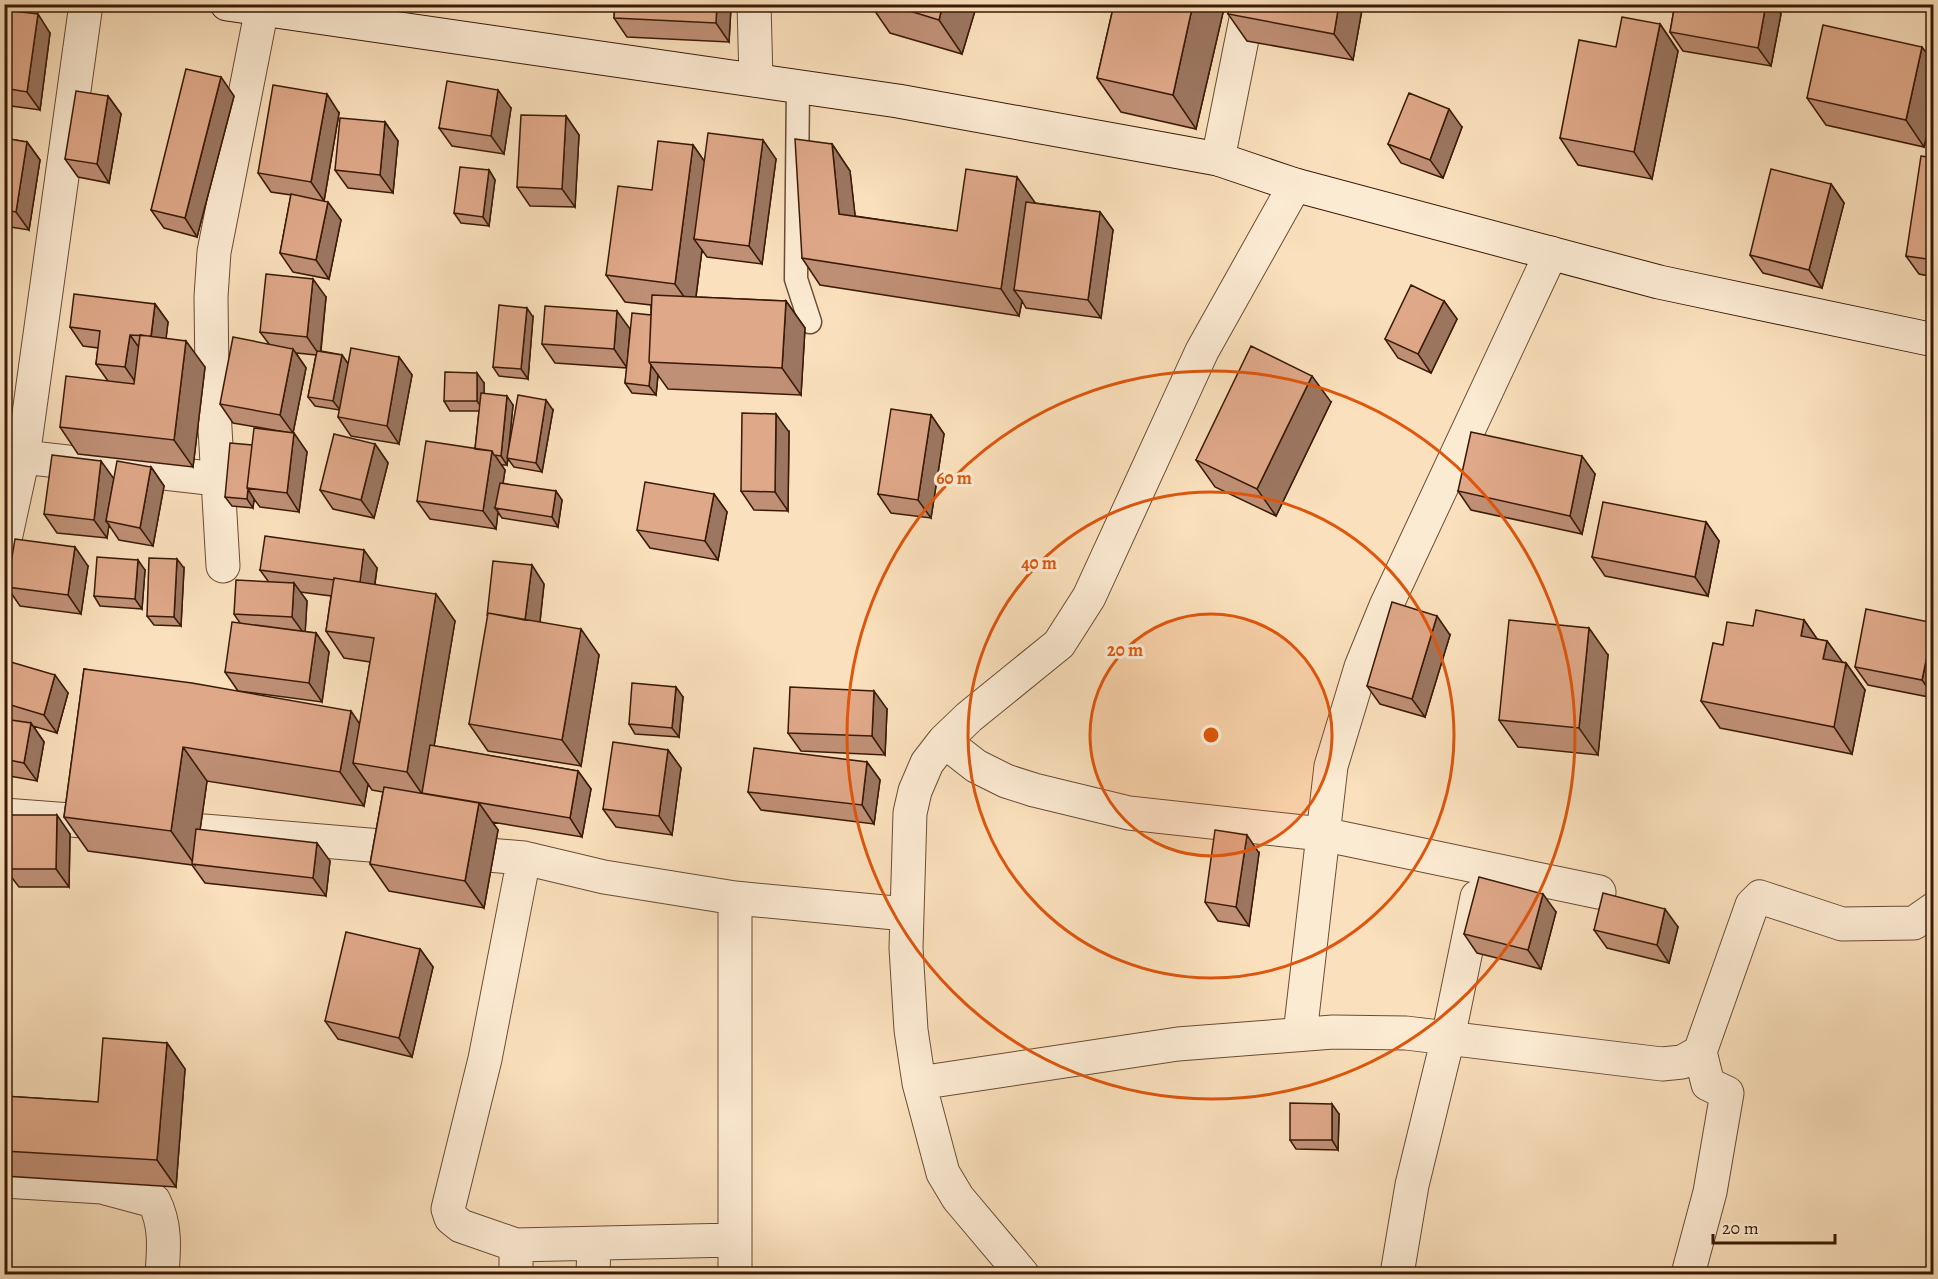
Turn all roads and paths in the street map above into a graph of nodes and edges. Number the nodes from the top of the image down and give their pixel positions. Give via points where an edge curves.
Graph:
1 (86, 4) edge
2 (227, 4) edge
3 (754, 4) edge
4 (1249, 4) edge
5 (262, 8) junction
6 (756, 80) junction
7 (798, 87) junction
8 (1218, 159) junction
9 (1295, 185) junction
10 (1551, 253) junction
11 (810, 322) dead end
12 (1934, 340) edge
13 (22, 457) junction
14 (217, 479) junction
15 (4, 544) edge
16 (223, 566) dead end
17 (944, 741) junction
18 (4, 815) edge
19 (134, 825) edge
20 (170, 828) edge
21 (1322, 834) junction
22 (524, 858) junction
23 (1483, 869) junction
24 (1599, 892) dead end
25 (735, 897) junction
26 (1934, 909) edge
27 (906, 914) junction
28 (1300, 1034) junction
29 (1448, 1038) junction
30 (1700, 1052) junction
31 (919, 1083) junction
32 (4, 1181) edge
33 (733, 1240) junction
34 (594, 1259) edge
35 (516, 1260) edge
36 (162, 1275) edge
37 (735, 1275) edge
38 (1022, 1275) edge
39 (1397, 1275) edge
40 (1688, 1275) edge

1 - 13 street
2 - 5 street
3 - 6 street
4 - 8 street
5 - 6 street
5 - 14 street via 214,252 211,338
6 - 7 street
7 - 8 street
7 - 11 lane via 796,279
8 - 9 street
9 - 10 street
9 - 17 street via 1202,351 1089,597 1059,644
10 - 12 street via 1659,282
10 - 21 street via 1361,667 1331,766
13 - 14 street
13 - 15 street
14 - 16 street
17 - 21 street via 976,766 1034,790 1130,813
17 - 27 street via 927,763 910,813
18 - 19 street
20 - 22 street
21 - 23 street
21 - 28 street
22 - 25 street via 604,878
22 - 35 street via 485,1059 448,1209 451,1218 461,1226
23 - 24 street
23 - 29 street
25 - 27 street
25 - 33 street
26 - 30 street via 1914,923 1842,924 1760,897 1752,905
27 - 31 street via 910,1030
28 - 29 street via 1406,1033
28 - 31 street via 1178,1044
29 - 30 street via 1662,1064 1682,1062
29 - 39 street via 1412,1185
30 - 40 street via 1708,1084 1727,1093 1710,1191
31 - 38 street via 943,1173 958,1198
32 - 36 street via 102,1187 154,1201 162,1216
33 - 34 street
33 - 37 street
34 - 35 street

